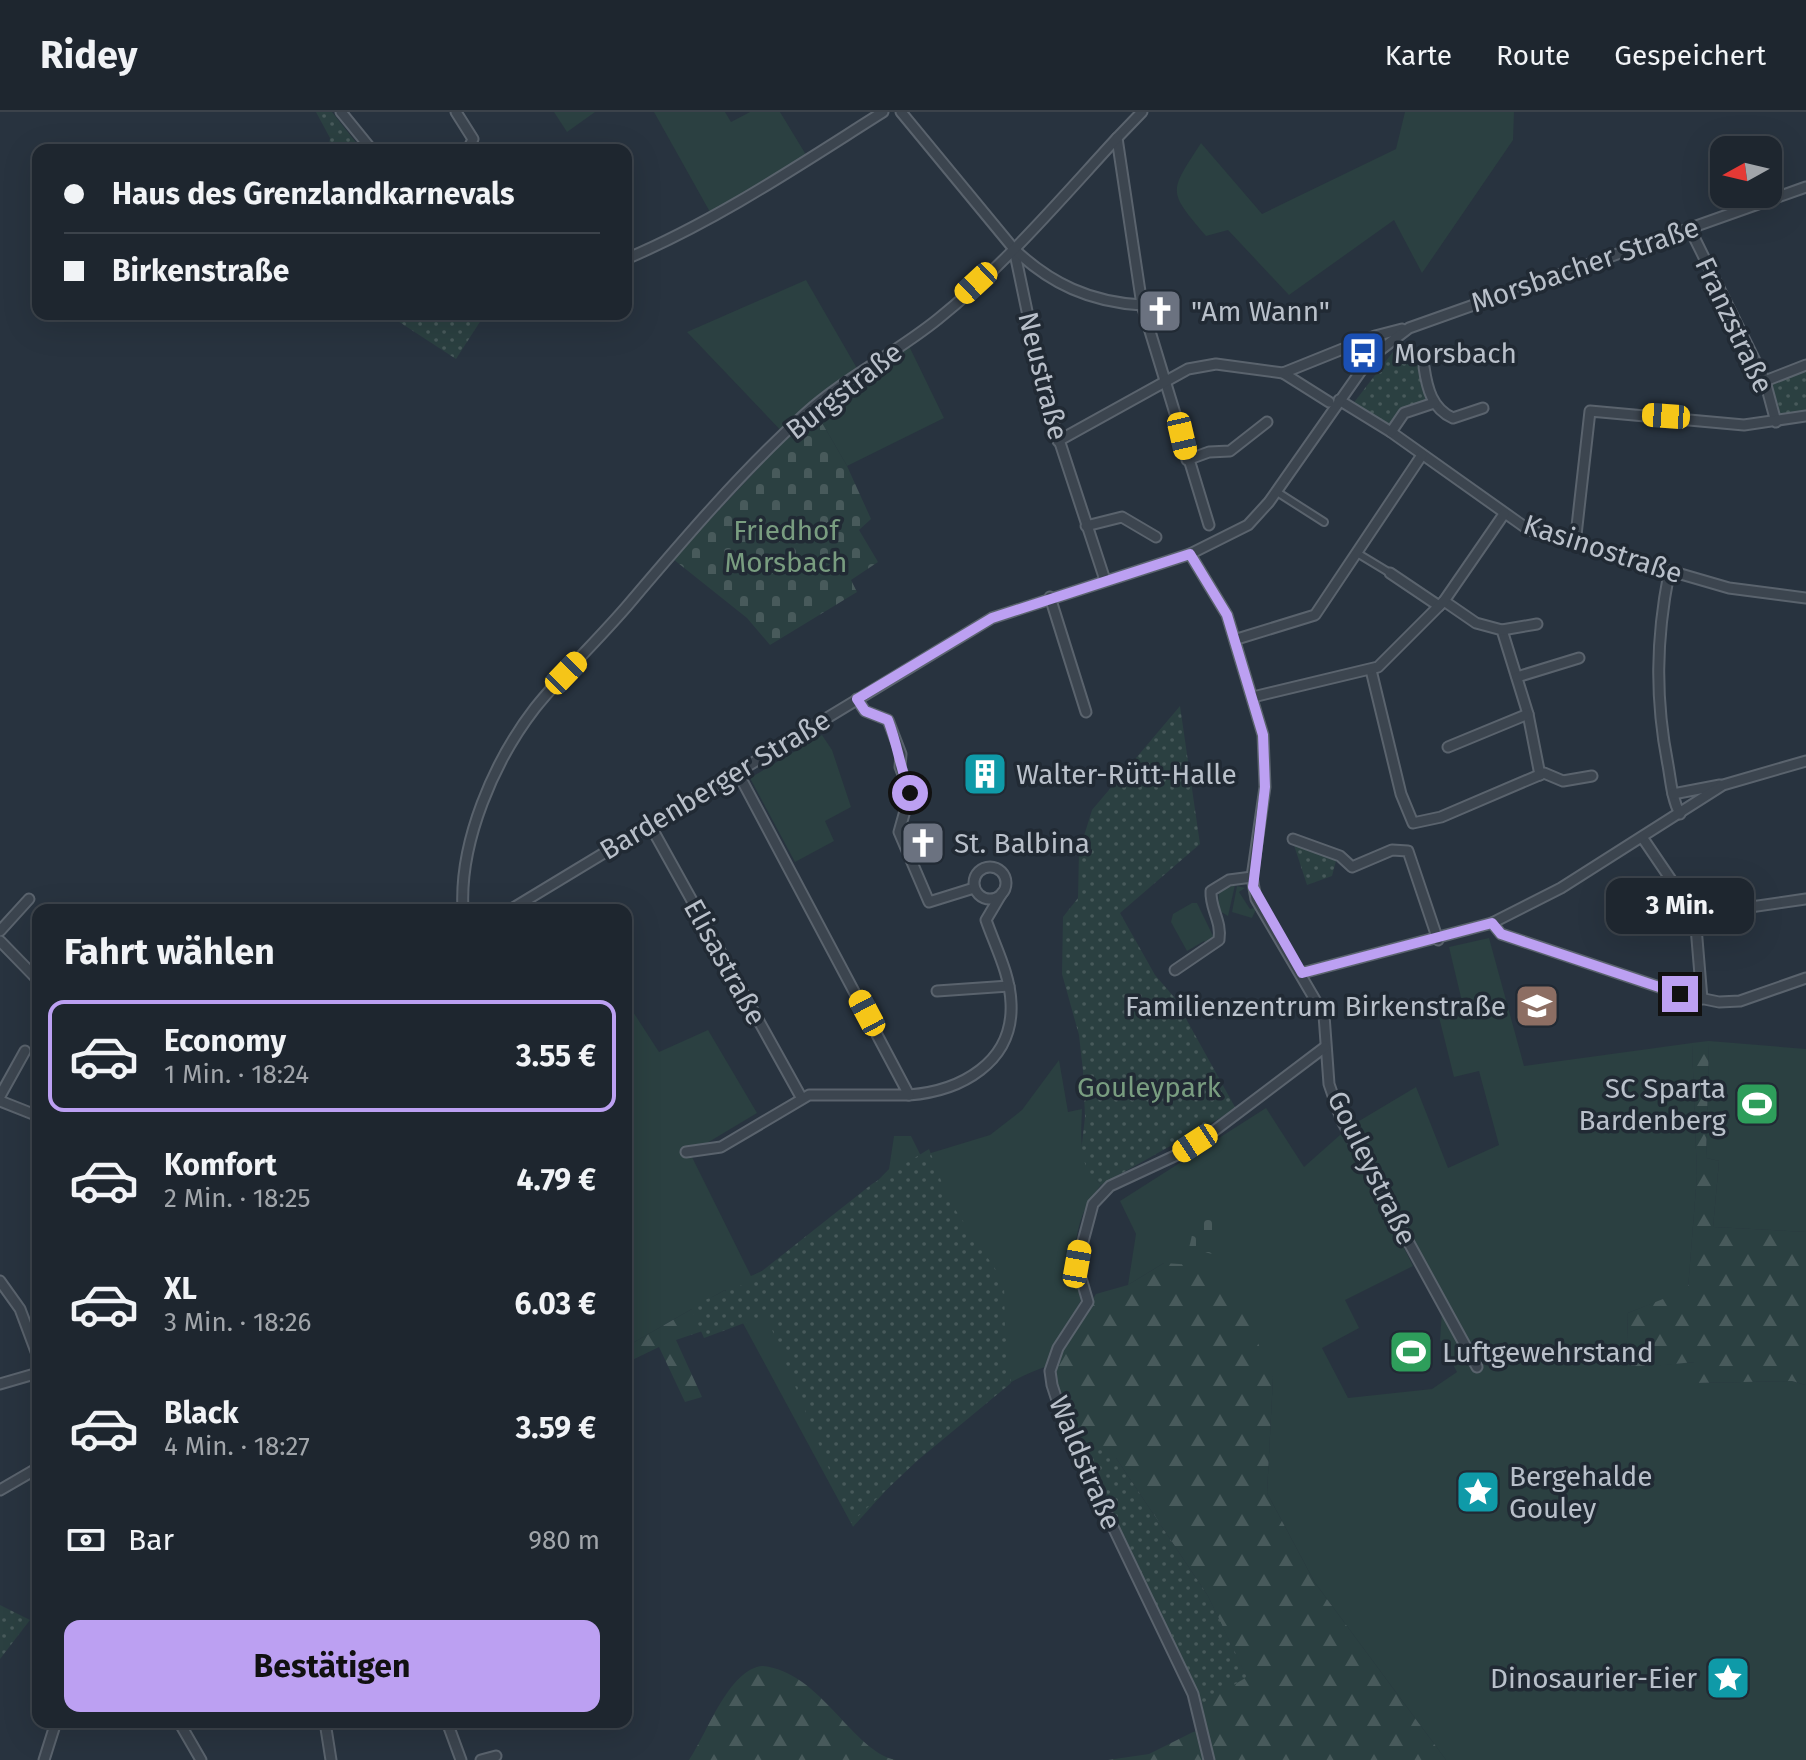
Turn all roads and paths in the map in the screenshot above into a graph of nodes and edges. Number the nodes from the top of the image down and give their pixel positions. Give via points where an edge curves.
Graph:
1 (341, 112) edge
2 (456, 112) edge
3 (883, 112) edge
4 (901, 112) edge
5 (1142, 112) edge
6 (1117, 138) junction
7 (367, 144) edge
8 (471, 144) edge
9 (1806, 187) edge
10 (1690, 229) junction
11 (1014, 249) junction
12 (632, 256) edge
13 (1142, 305) junction
14 (1409, 328) junction
15 (1370, 358) joint
16 (1806, 365) edge
17 (1424, 367) dead end
18 (1278, 372) junction
19 (1164, 380) junction
20 (1765, 381) junction
21 (1334, 401) junction
22 (1434, 403) junction
23 (1483, 408) dead end
24 (1806, 416) edge
25 (1267, 422) dead end
26 (1776, 422) junction
27 (1391, 432) junction
28 (1058, 441) junction
29 (1422, 455) junction
30 (1187, 460) junction
31 (1276, 491) junction
32 (1504, 514) junction
33 (1324, 522) dead end
34 (1209, 525) dead end
35 (1086, 526) junction
36 (1156, 537) dead end
37 (1575, 544) junction
38 (1357, 553) junction
39 (1190, 554) junction
40 (1390, 573) joint
41 (1669, 573) junction
42 (1105, 580) junction
43 (1050, 597) junction
44 (1806, 598) edge
45 (1442, 603) junction
46 (1537, 624) dead end
47 (1502, 630) junction
48 (1237, 639) junction
49 (1579, 658) dead end
50 (1371, 670) junction
51 (1517, 677) junction
52 (1253, 697) junction
53 (857, 699) junction
54 (1086, 712) dead end
55 (1528, 714) junction
56 (1448, 747) dead end
57 (1806, 761) edge
58 (738, 773) junction
59 (1540, 775) junction
60 (1592, 776) dead end
61 (1723, 785) junction
62 (1673, 794) junction
63 (1680, 814) junction
64 (650, 825) junction
65 (1642, 837) junction
66 (1293, 839) dead end
67 (1252, 877) junction
68 (975, 890) junction
69 (1002, 893) junction
70 (29, 899) dead end
71 (1806, 899) edge
72 (464, 904) edge
73 (520, 904) edge
74 (1695, 915) junction
75 (986, 920) junction
76 (1492, 923) junction
77 (0, 931) edge
78 (1438, 940) junction
79 (0, 941) edge
80 (1175, 970) dead end
81 (1302, 973) junction
82 (32, 974) edge
83 (1806, 978) edge
84 (1009, 986) junction
85 (937, 991) dead end
86 (1702, 999) junction
87 (1325, 1047) junction
88 (25, 1051) dead end
89 (909, 1095) junction
90 (801, 1097) junction
91 (0, 1098) edge
92 (32, 1113) edge
93 (686, 1152) dead end
94 (0, 1281) edge
95 (32, 1341) edge
96 (1477, 1367) dead end
97 (32, 1375) edge
98 (0, 1384) edge
99 (32, 1471) edge
100 (0, 1490) edge
101 (54, 1728) edge
102 (182, 1728) edge
103 (326, 1728) edge
104 (449, 1728) edge
105 (496, 1756) dead end
106 (44, 1760) edge
107 (201, 1760) edge
108 (331, 1760) edge
109 (461, 1760) edge
110 (481, 1760) edge
111 (1209, 1760) edge

1 - 7 street
2 - 8 street via 471,131
3 - 12 street via 761,191
4 - 11 street, Neustraße
5 - 6 street
6 - 11 street, Burgstraße
6 - 13 street
9 - 10 street, Morsbacher Straße
10 - 14 street, Morsbacher Straße
10 - 20 street, Franzstraße
11 - 13 street via 1058,284 1111,303
11 - 28 street, Neustraße
11 - 72 street, Burgstraße via 939,318 806,414 540,702 502,763 480,816 468,851
13 - 19 street
14 - 15 street, Morsbacher Straße
14 - 18 street, Morsbacher Straße
15 - 21 street, Bardenberger Straße
16 - 20 street
17 - 22 street
18 - 19 street, Morsbacher Straße via 1216,364
18 - 21 street, Morsbacher Straße
19 - 28 street, Morsbacher Straße
19 - 30 street
20 - 26 street, Franzstraße
21 - 27 street, Kasinostraße
21 - 31 street, Bardenberger Straße
22 - 23 street via 1453,418
22 - 27 street via 1404,413
24 - 26 street
25 - 30 street via 1230,451
26 - 37 street via 1744,425 1590,411
27 - 29 street, Kasinostraße
28 - 35 street, Neustraße
29 - 32 street, Kasinostraße
29 - 38 street
30 - 34 street
31 - 33 street
31 - 39 street, Bardenberger Straße via 1248,525
32 - 37 street, Kasinostraße via 1529,530
32 - 45 street
35 - 36 street via 1122,517
35 - 42 street, Neustraße
37 - 41 street, Kasinostraße
38 - 40 street
38 - 48 street via 1315,615
39 - 42 street, Bardenberger Straße
39 - 48 street, Gouleystraße via 1216,591
40 - 45 street
41 - 44 street, Kasinostraße
41 - 62 street via 1657,662
42 - 43 street, Bardenberger Straße
43 - 53 street, Bardenberger Straße via 992,618
43 - 54 street
45 - 47 street via 1476,623
45 - 50 street
46 - 47 street
47 - 51 street
48 - 52 street, Gouleystraße
49 - 51 street
50 - 52 street
50 - 59 street via 1413,823 1441,817
51 - 55 street
52 - 67 street, Gouleystraße via 1266,758
53 - 58 street, Bardenberger Straße
53 - 68 street via 865,711 888,720 901,754 910,793 899,832 929,902
55 - 56 street
55 - 59 street
57 - 61 street
58 - 64 street, Bardenberger Straße
58 - 89 street
59 - 60 street via 1563,781
61 - 62 street
61 - 63 street
62 - 63 street
63 - 65 street
64 - 73 street, Bardenberger Straße
64 - 90 street, Elisastraße
65 - 74 street
65 - 76 street
66 - 78 street via 1340,856 1352,867 1403,848 1413,862
67 - 80 street via 1229,880 1211,891 1219,940
67 - 81 street, Gouleystraße via 1256,899
68 - 69 street via 991,899
68 - 69 street via 977,872 993,866 1006,878
68 - 75 street
69 - 75 street
70 - 77 street
71 - 74 street
74 - 86 street
75 - 84 street
76 - 78 street
76 - 86 street via 1501,934
78 - 81 street
79 - 82 street
81 - 87 street, Gouleystraße via 1324,1015
83 - 86 street via 1740,1001
84 - 85 street
84 - 89 street via 1007,1035 988,1065 959,1084
87 - 96 street, Gouleystraße via 1332,1101
87 - 111 street, Waldstraße via 1210,1134 1110,1186 1093,1204 1077,1264 1088,1302 1058,1348 1050,1371 1067,1431 1193,1694
88 - 91 street
89 - 90 street
90 - 93 street via 721,1147
91 - 92 street
94 - 95 street via 20,1309
97 - 98 street
99 - 100 street
101 - 106 street
102 - 107 street
103 - 108 street
104 - 109 street
105 - 110 street

